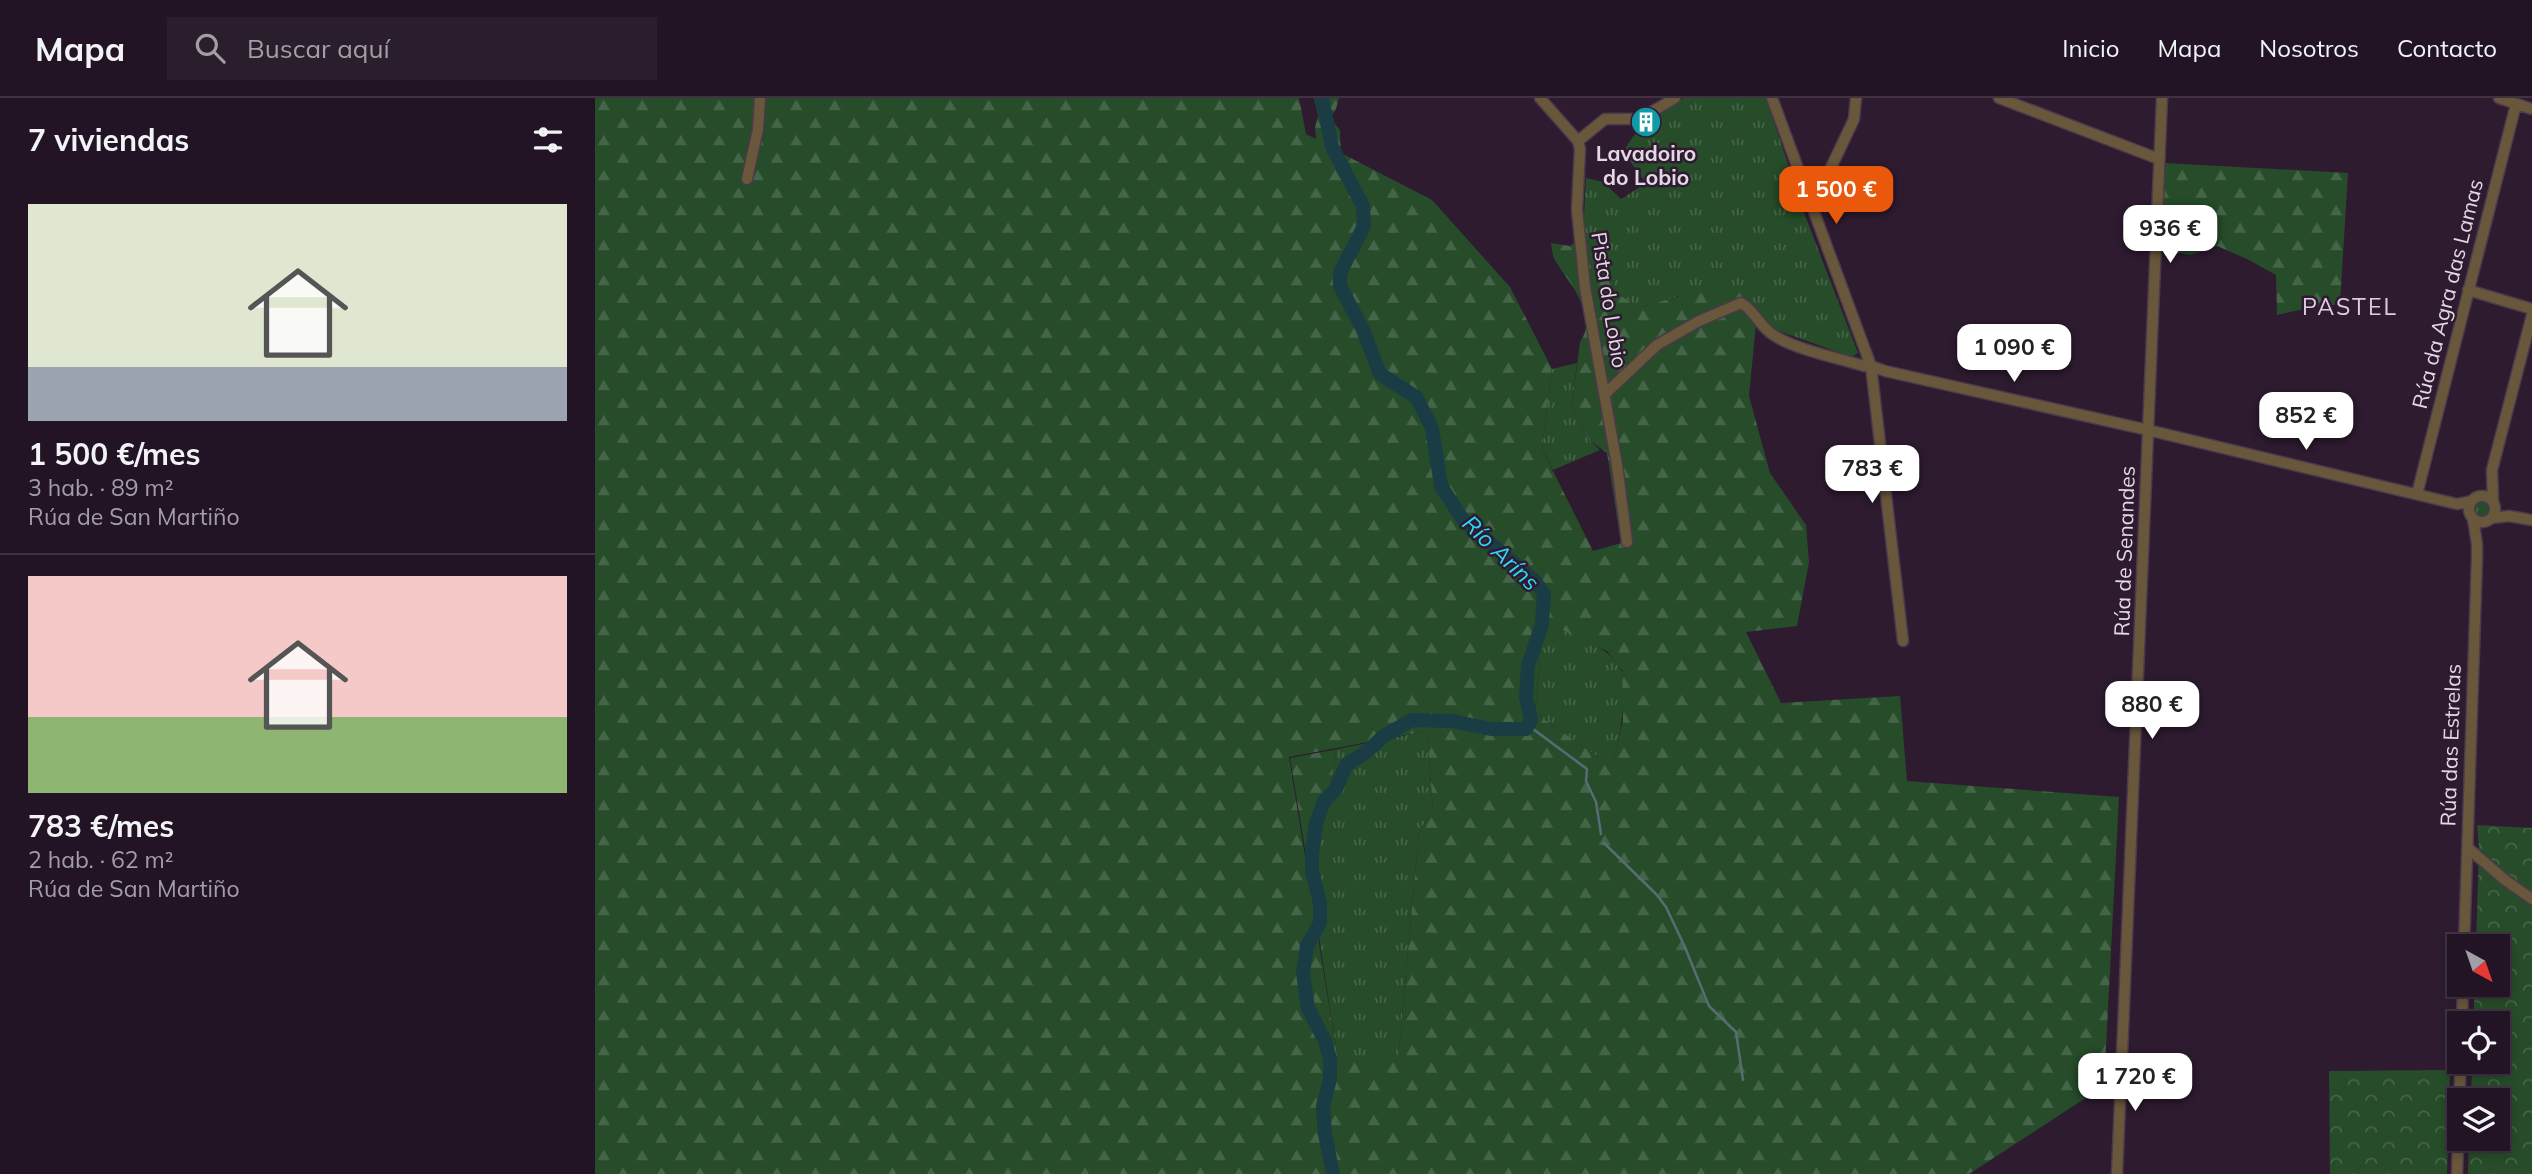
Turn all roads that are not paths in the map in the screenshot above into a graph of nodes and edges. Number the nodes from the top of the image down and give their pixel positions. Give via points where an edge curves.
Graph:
1 (760, 98) edge
2 (1540, 98) edge
3 (1772, 98) edge
4 (1856, 98) edge
5 (1999, 98) edge
6 (2162, 98) edge
7 (2499, 98) edge
8 (1667, 99) edge
9 (2516, 104) junction
10 (2532, 109) edge
11 (1578, 141) junction
12 (2159, 159) junction
13 (747, 179) dead end
14 (1811, 203) junction
15 (2468, 290) junction
16 (2532, 309) edge
17 (2532, 315) edge
18 (1871, 366) junction
19 (1605, 394) junction
20 (2148, 430) junction
21 (2492, 470) junction
22 (2417, 494) junction
23 (2475, 499) junction
24 (2457, 503) junction
25 (2494, 503) junction
26 (2471, 516) junction
27 (2509, 516) junction
28 (2489, 520) junction
29 (2532, 520) edge
30 (1627, 542) dead end
31 (2477, 544) junction
32 (1903, 641) dead end
33 (2467, 848) junction
34 (2532, 899) edge
35 (2464, 934) edge
36 (2458, 1151) edge
37 (2117, 1174) edge
38 (2457, 1174) edge

1 - 13 street
2 - 11 street
3 - 14 street
4 - 14 street via 1854,119
5 - 12 street
6 - 12 street, Rúa de Senandes
7 - 9 street
8 - 11 street via 1640,119 1605,119
9 - 10 street
9 - 15 street, Rúa da Agra das Lamas
11 - 19 street, Pista do Lobio via 1578,233
12 - 20 street, Rúa de Senandes
14 - 18 street
15 - 16 street
15 - 22 street, Rúa da Agra das Lamas
17 - 21 street
18 - 19 street via 1783,340 1741,303 1657,345
18 - 20 street
18 - 32 street
19 - 30 street, Pista do Lobio
20 - 22 street
20 - 37 street, Rúa de Senandes
21 - 23 street
21 - 25 street
22 - 24 street
23 - 24 street
23 - 25 street via 2487,497
23 - 26 street
24 - 26 street
25 - 27 street
25 - 28 street
26 - 28 street
26 - 31 street, Rúa das Estrelas
27 - 28 street
27 - 29 street
28 - 31 street, Rúa das Estrelas
31 - 33 street, Rúa das Estrelas
33 - 34 street
33 - 35 street, Rúa das Estrelas
36 - 38 street

